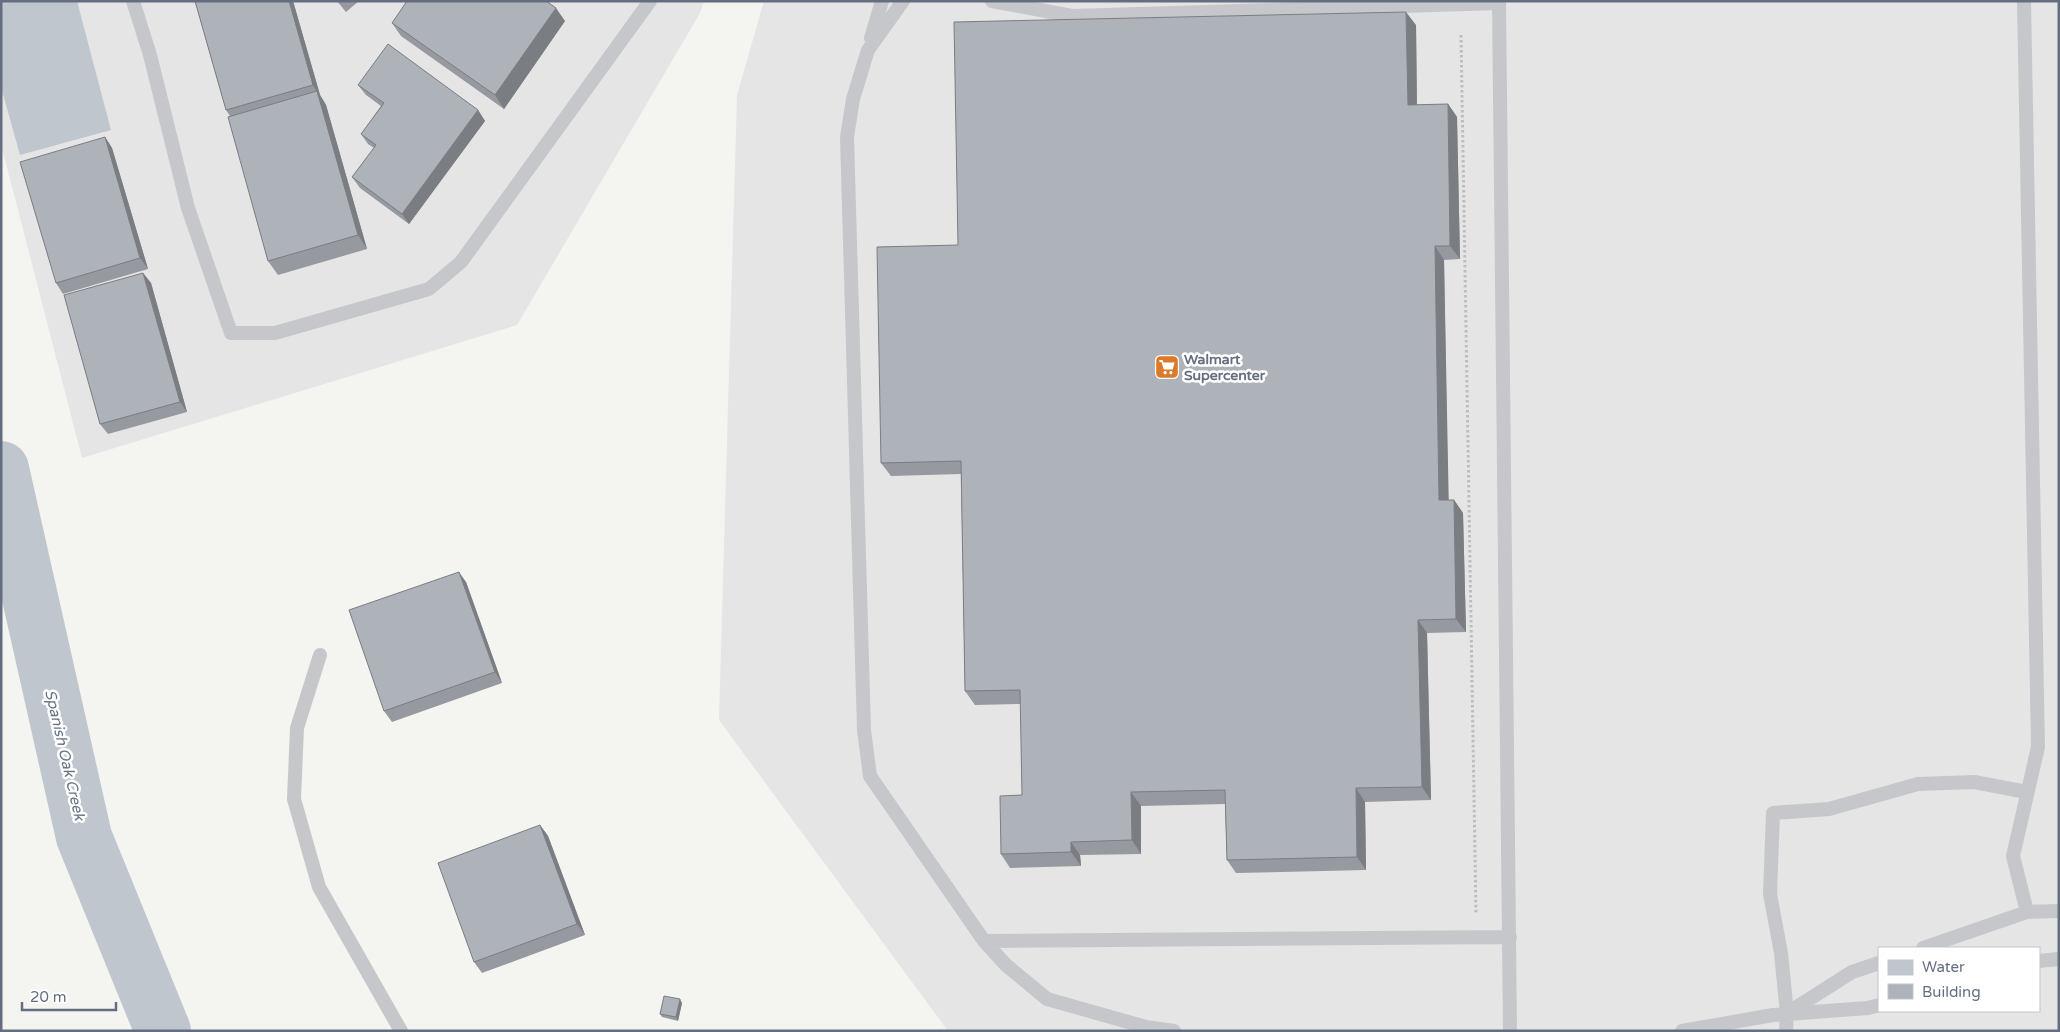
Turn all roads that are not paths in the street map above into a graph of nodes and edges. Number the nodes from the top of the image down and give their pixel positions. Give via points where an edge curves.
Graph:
1 (133, 1) edge
2 (882, 1) edge
3 (903, 1) edge
4 (992, 1) edge
5 (2024, 1) edge
6 (1499, 2) edge
7 (643, 4) edge
8 (868, 50) junction
9 (320, 655) dead end
10 (2027, 792) junction
11 (2059, 911) edge
12 (2027, 912) junction
13 (1510, 937) junction
14 (984, 941) junction
15 (1926, 947) edge
16 (2059, 959) edge
17 (2040, 961) edge
18 (1878, 963) edge
19 (1878, 1005) edge
20 (1787, 1014) junction
21 (401, 1031) edge
22 (1174, 1031) edge
23 (1510, 1031) edge
24 (1682, 1031) edge
25 (1786, 1031) edge

1 - 7 lane via 150,55 188,208 231,333 275,334 429,289 461,262
2 - 8 lane
3 - 8 lane
4 - 6 lane via 1072,16
5 - 10 lane via 2038,747
6 - 13 lane
8 - 14 lane via 853,99 847,137 864,730 870,776
9 - 21 lane via 297,728 294,799 319,887
10 - 12 lane via 2013,856
10 - 20 lane via 1974,782 1918,784 1828,809 1773,813 1770,894 1781,953
11 - 12 lane
12 - 15 lane
13 - 14 lane
13 - 23 lane
14 - 22 lane via 1006,965 1047,999 1146,1027
16 - 17 lane
18 - 20 lane via 1852,972
19 - 20 lane
20 - 24 lane
20 - 25 lane

